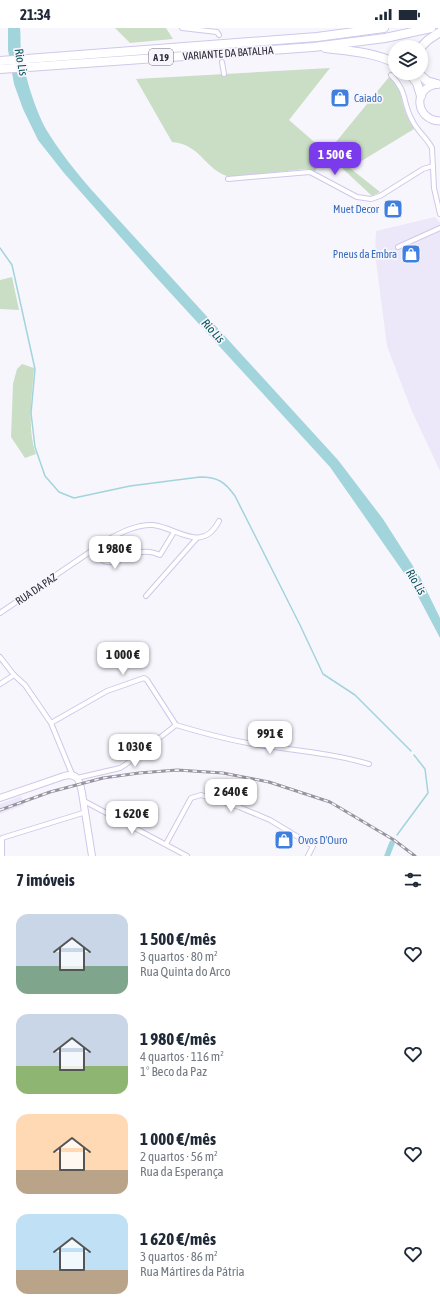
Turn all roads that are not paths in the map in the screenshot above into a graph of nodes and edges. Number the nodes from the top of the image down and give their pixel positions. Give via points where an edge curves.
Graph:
1 (182, 28) edge
2 (384, 28) edge
3 (431, 28) edge
4 (440, 32) edge
5 (219, 35) dead end
6 (428, 40) edge
7 (313, 47) junction
8 (50, 54) junction
9 (0, 56) edge
10 (388, 60) edge
11 (0, 61) edge
12 (222, 62) dead end
13 (0, 69) edge
14 (224, 74) dead end
15 (396, 80) edge
16 (415, 80) edge
17 (426, 80) edge
18 (438, 84) edge
19 (421, 96) junction
20 (438, 122) edge
21 (433, 166) junction
22 (228, 179) dead end
23 (440, 214) edge
24 (440, 228) edge
25 (398, 247) dead end
26 (219, 521) dead end
27 (174, 532) junction
28 (197, 538) junction
29 (93, 550) junction
30 (146, 596) dead end
31 (0, 613) edge
32 (0, 657) edge
33 (14, 675) junction
34 (0, 684) edge
35 (51, 723) junction
36 (176, 725) junction
37 (369, 764) dead end
38 (75, 776) junction
39 (0, 798) edge
40 (84, 801) junction
41 (86, 812) junction
42 (166, 844) junction
43 (2, 856) edge
44 (92, 856) edge
45 (187, 856) edge
46 (308, 856) edge

1 - 5 street via 217,32
2 - 8 highway, VARIANTE DA BATALHA / A 19 via 317,37
3 - 7 highway, VARIANTE DA BATALHA / A 19 via 385,38
4 - 6 highway
7 - 10 highway via 362,52
7 - 13 highway, VARIANTE DA BATALHA / A 19
8 - 9 highway
8 - 11 highway, VARIANTE DA BATALHA / A 19
12 - 14 street
15 - 21 street via 401,87 412,120 430,143
16 - 19 highway
17 - 18 highway
18 - 19 main road via 427,88
19 - 20 main road via 424,114
21 - 22 street via 423,169 371,199 357,197 310,172
21 - 23 street via 434,188
24 - 25 street
26 - 28 street via 210,534
27 - 28 street, RUA DA PAZ
27 - 29 street, RUA DA PAZ via 155,525 139,526 120,533
27 - 29 street via 160,555 142,551 107,563
28 - 30 street
29 - 31 street, RUA DA PAZ
32 - 33 street
33 - 34 street
33 - 35 street via 25,685
35 - 36 street via 107,690 144,678
35 - 38 street
36 - 37 street via 224,738 344,757
36 - 38 street via 126,765
38 - 39 main road via 64,776
38 - 40 main road
40 - 41 main road
40 - 42 street
41 - 43 street via 2,838
41 - 44 main road
42 - 45 street
42 - 46 street via 191,798 200,795 270,820 313,846

